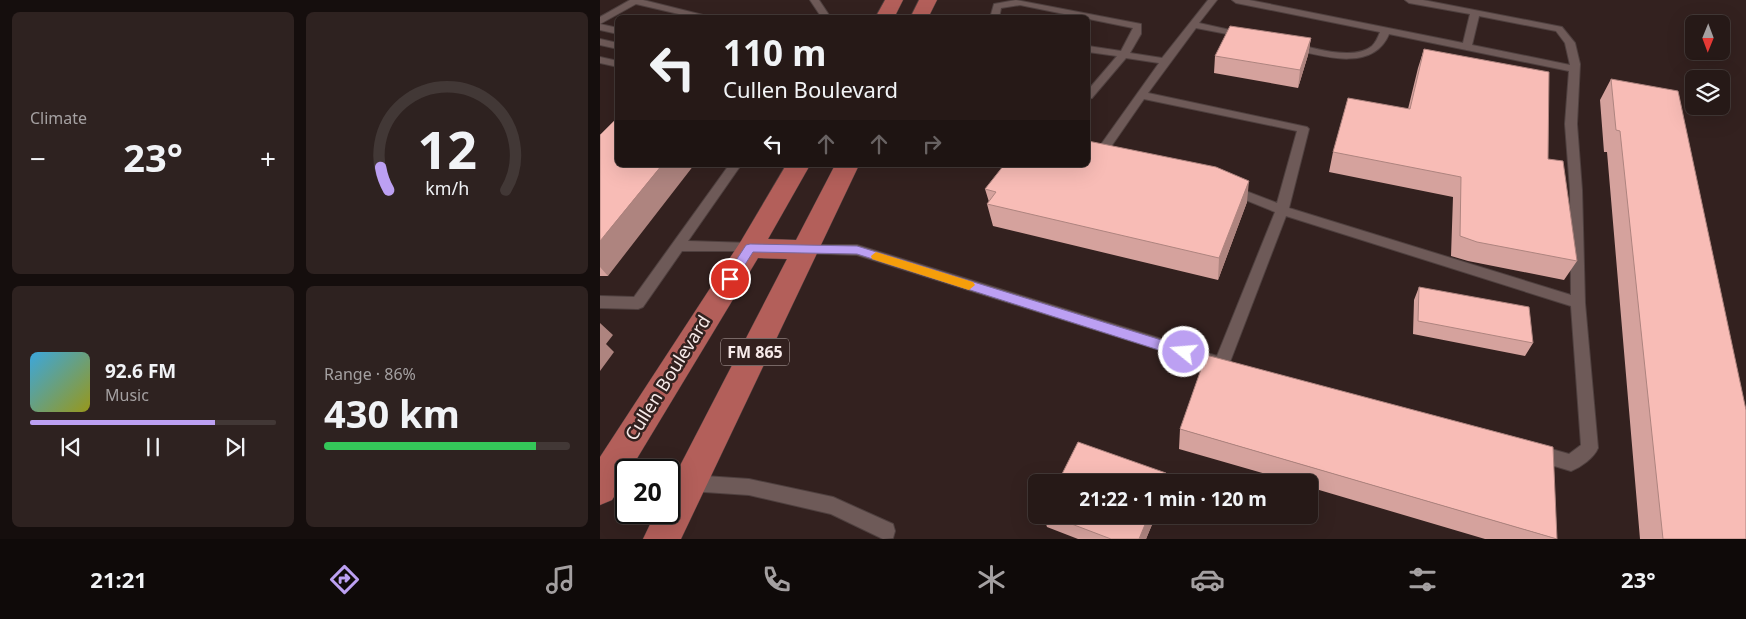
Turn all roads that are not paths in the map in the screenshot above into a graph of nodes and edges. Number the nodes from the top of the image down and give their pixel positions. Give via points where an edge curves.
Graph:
1 (814, 0) edge
2 (894, 0) edge
3 (928, 0) edge
4 (1213, 0) edge
5 (1236, 0) edge
6 (1409, 0) edge
7 (654, 5) junction
8 (671, 9) junction
9 (645, 10) dead end
10 (1475, 12) junction
11 (662, 14) dead end
12 (688, 15) edge
13 (825, 15) edge
14 (886, 15) edge
15 (920, 15) edge
16 (994, 15) edge
17 (1084, 15) edge
18 (1090, 16) edge
19 (600, 20) edge
20 (1194, 25) junction
21 (600, 27) edge
22 (615, 29) edge
23 (1386, 30) junction
24 (1252, 37) edge
25 (1281, 44) edge
26 (1467, 47) junction
27 (1090, 49) edge
28 (1122, 56) junction
29 (1165, 61) junction
30 (1574, 69) junction
31 (1092, 85) edge
32 (1141, 95) junction
33 (1119, 157) edge
34 (734, 167) edge
35 (797, 167) edge
36 (846, 167) edge
37 (1218, 184) edge
38 (1282, 210) junction
39 (678, 246) junction
40 (750, 248) junction
41 (806, 250) junction
42 (600, 302) edge
43 (1578, 303) junction
44 (1221, 364) junction
45 (1240, 369) edge
46 (1524, 450) edge
47 (689, 483) junction
48 (600, 488) edge
49 (886, 531) dead end
50 (662, 539) edge

1 - 13 lane
2 - 14 main road
3 - 15 main road
4 - 20 lane
5 - 23 lane
6 - 10 lane
7 - 8 lane
7 - 9 lane
7 - 19 lane via 635,1
8 - 11 lane
8 - 12 lane
10 - 26 lane
10 - 30 lane via 1559,29 1570,43
16 - 17 lane via 996,6 1020,2
18 - 28 lane via 1138,26 1138,33
20 - 24 lane
20 - 29 lane
21 - 22 lane
23 - 25 lane via 1377,47 1361,55 1329,54
23 - 26 lane
26 - 30 lane
27 - 28 lane
28 - 29 lane
28 - 31 lane
29 - 32 lane
30 - 43 lane via 1572,124
32 - 33 lane via 1100,153
32 - 38 lane via 1303,128
34 - 39 lane
35 - 40 main road, Cullen Boulevard / FM 865
36 - 41 main road, FM 865
37 - 38 lane
38 - 43 lane
38 - 44 lane
39 - 40 lane
39 - 42 lane via 638,303
40 - 41 main road
40 - 48 main road, Cullen Boulevard / FM 865
41 - 44 lane via 857,250
41 - 47 main road, FM 865
43 - 46 lane via 1590,448 1571,463
44 - 45 lane
47 - 49 lane via 749,487 833,506
47 - 50 main road, FM 865

